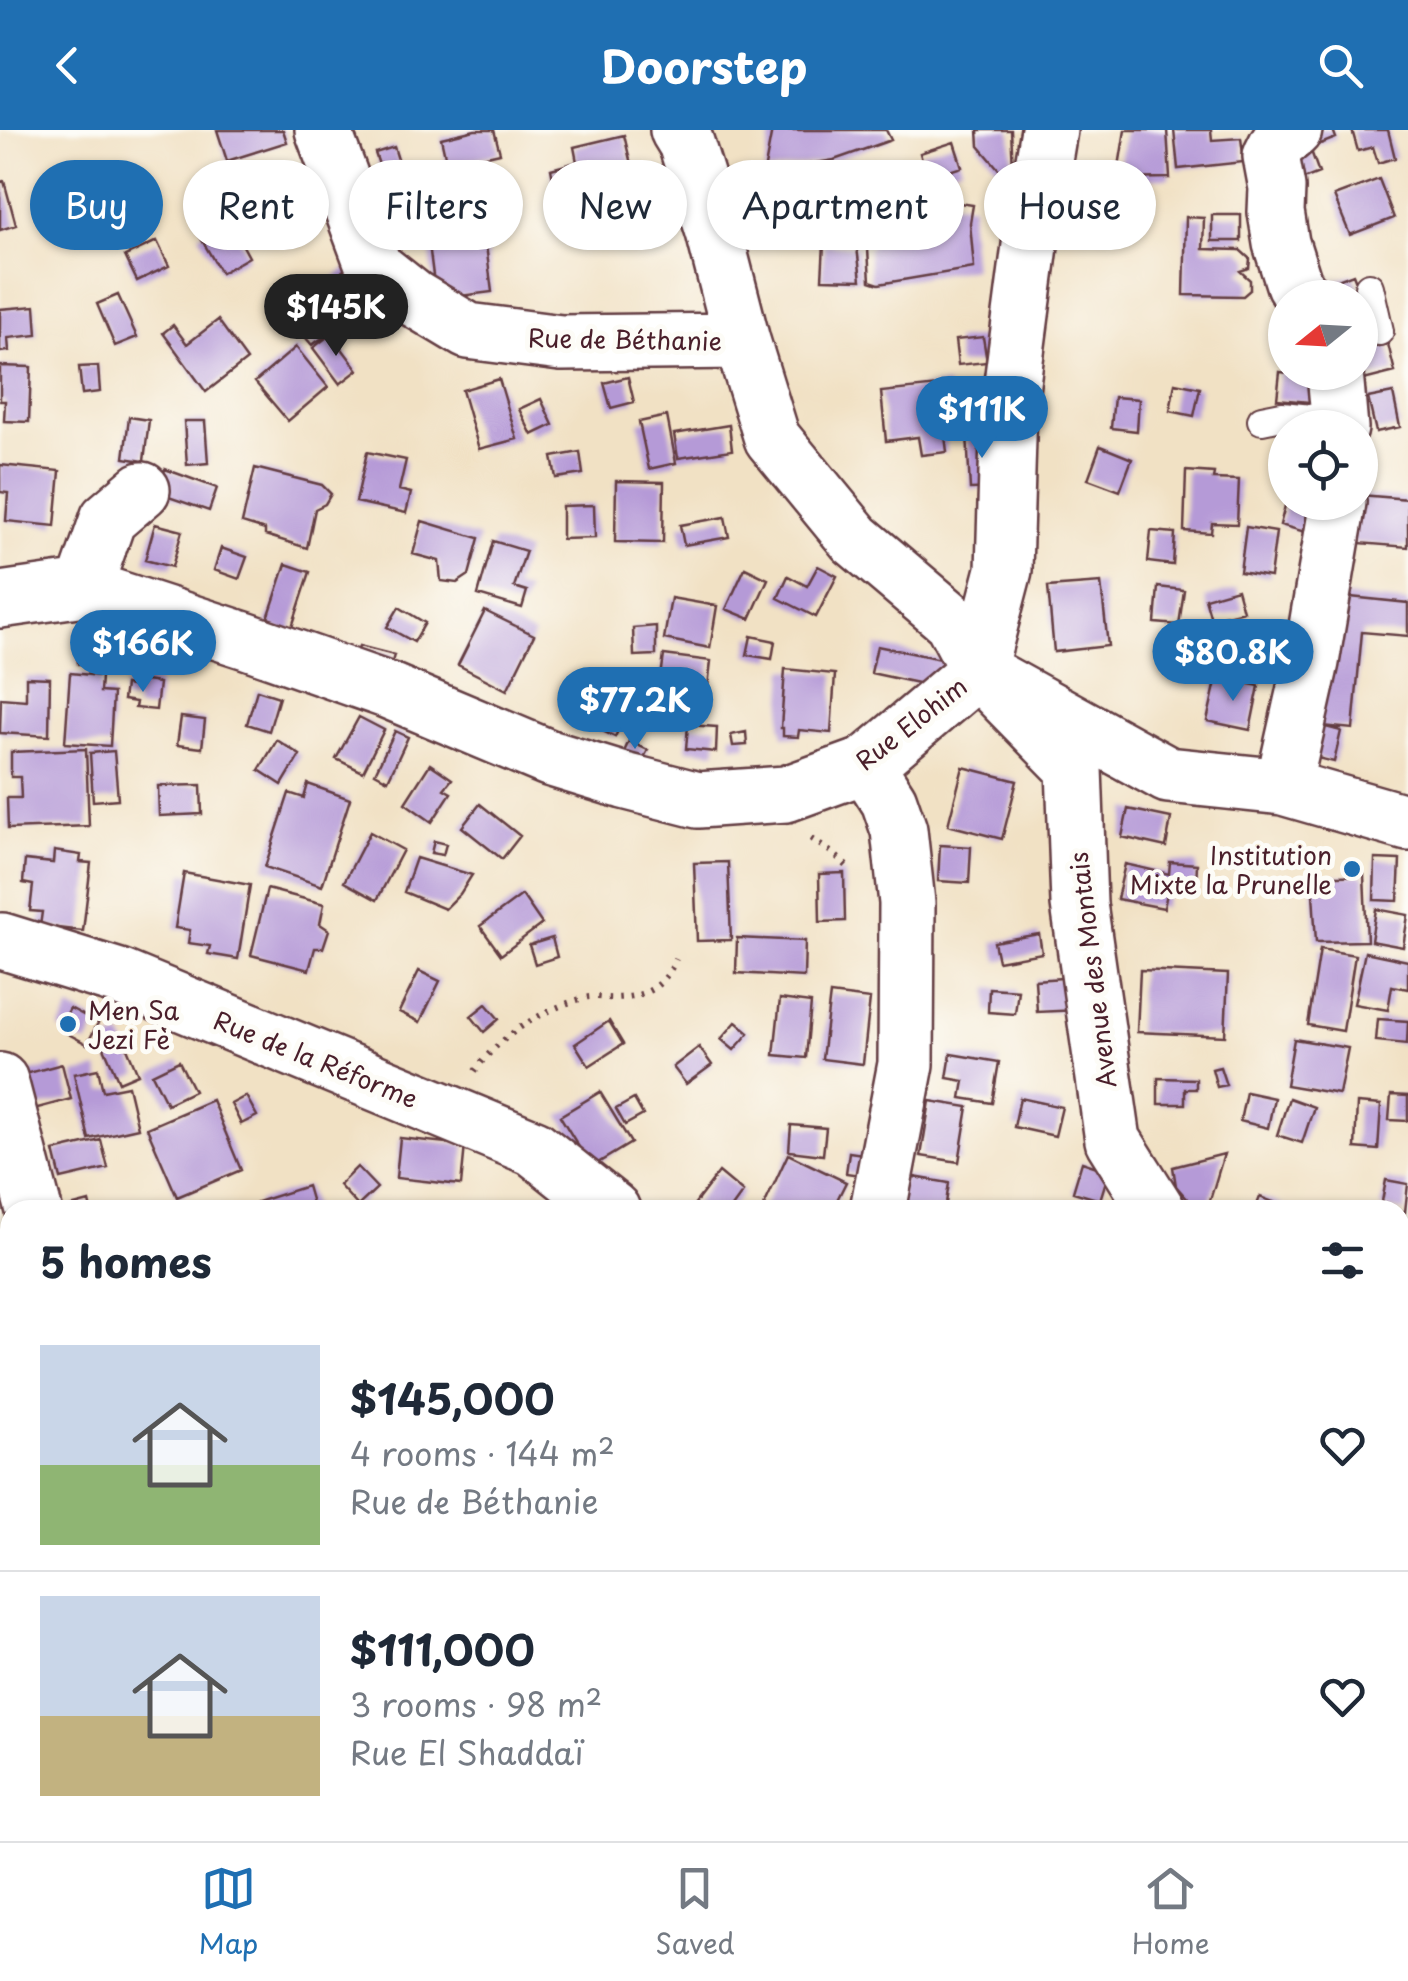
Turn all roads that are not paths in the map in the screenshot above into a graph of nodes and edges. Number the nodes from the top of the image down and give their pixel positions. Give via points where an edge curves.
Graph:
1 (323, 130) edge
2 (678, 130) edge
3 (1049, 130) edge
4 (1294, 130) edge
5 (1293, 280) edge
6 (742, 340) junction
7 (1339, 407) edge
8 (1262, 420) dead end
9 (142, 490) dead end
10 (1335, 520) edge
11 (84, 588) junction
12 (0, 600) edge
13 (978, 670) junction
14 (866, 765) junction
15 (1283, 786) junction
16 (1405, 838) edge
17 (1, 945) edge
18 (0, 1081) edge
19 (31, 1200) edge
20 (599, 1200) edge
21 (880, 1200) edge
22 (1151, 1200) edge

1 - 6 street, Rue de Béthanie via 374,268 468,331 561,343
2 - 6 street, Avenue des Montais
3 - 13 street via 1009,406 1004,570
4 - 5 street via 1271,156 1281,243
6 - 13 street, Avenue des Montais via 772,438 856,539 952,621
7 - 8 lane
9 - 11 street via 108,519
10 - 15 street
11 - 12 street, Rue Elohim
11 - 14 street, Rue Elohim via 387,690 549,758 698,800 786,794
13 - 14 street, Rue Elohim
13 - 15 street, Rue Elohim via 1168,775
13 - 22 street, Avenue des Montais via 1074,768 1079,904 1113,1140
14 - 21 street via 899,830 907,903 906,1064
15 - 16 street, Rue Elohim
17 - 20 street, Rue de la Réforme via 119,978 534,1148
18 - 19 street

